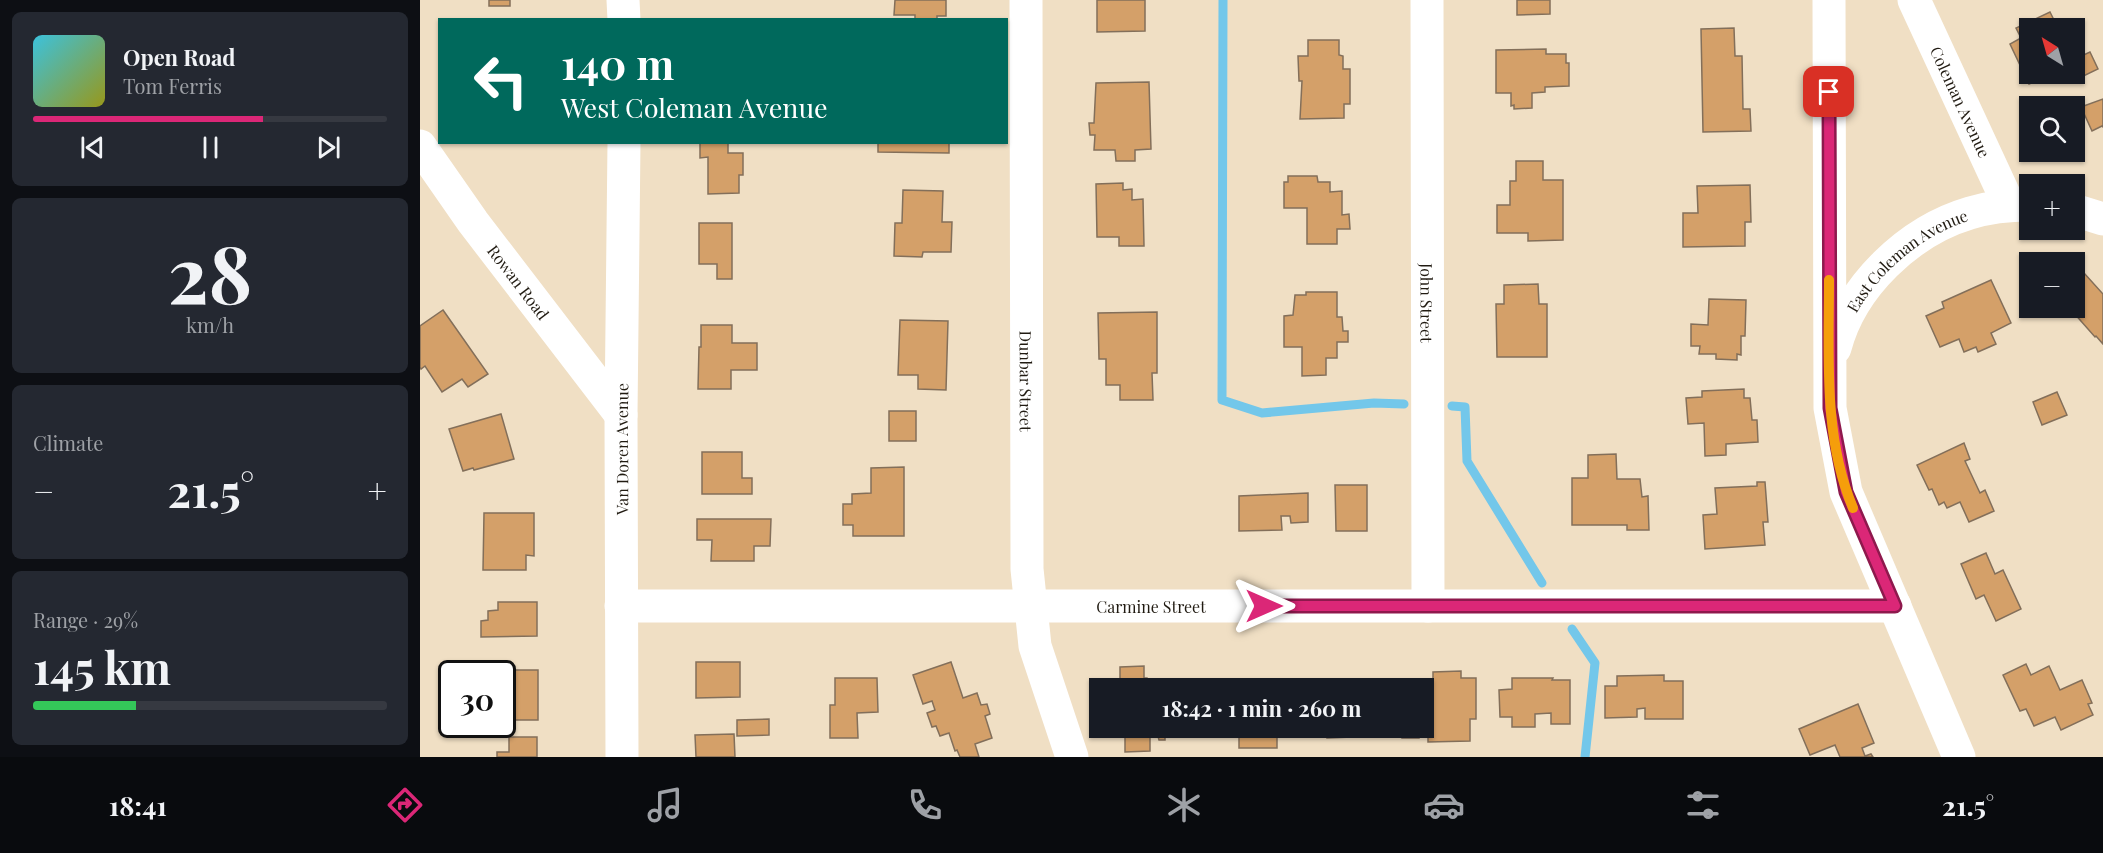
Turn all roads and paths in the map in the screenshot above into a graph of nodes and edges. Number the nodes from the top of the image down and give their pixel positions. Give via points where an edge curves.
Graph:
1 (623, 0) edge
2 (1026, 0) edge
3 (1427, 0) edge
4 (1829, 0) edge
5 (1914, 0) edge
6 (624, 18) edge
7 (624, 144) edge
8 (420, 146) edge
9 (2019, 205) edge
10 (2085, 213) edge
11 (2103, 219) edge
12 (1829, 368) junction
13 (621, 415) junction
14 (621, 606) junction
15 (1031, 606) junction
16 (1428, 606) junction
17 (1895, 606) junction
18 (622, 757) edge
19 (1072, 757) edge
20 (1959, 757) edge

1 - 6 street
2 - 15 street, Dunbar Street via 1027,569
3 - 16 street, John Street
4 - 12 street
5 - 9 street, Coleman Avenue
7 - 13 street, Van Doren Avenue
8 - 13 street, Rowan Road via 473,222
9 - 12 street, East Coleman Avenue via 1961,216 1933,228 1900,250 1848,312 1839,329
10 - 11 street
12 - 17 street via 1830,408 1846,492
13 - 14 street, Van Doren Avenue
14 - 15 street, Carmine Street
14 - 18 street, Van Doren Avenue
15 - 16 street, Carmine Street
15 - 19 street, Dunbar Street via 1035,646
16 - 17 street, Carmine Street
17 - 20 street

